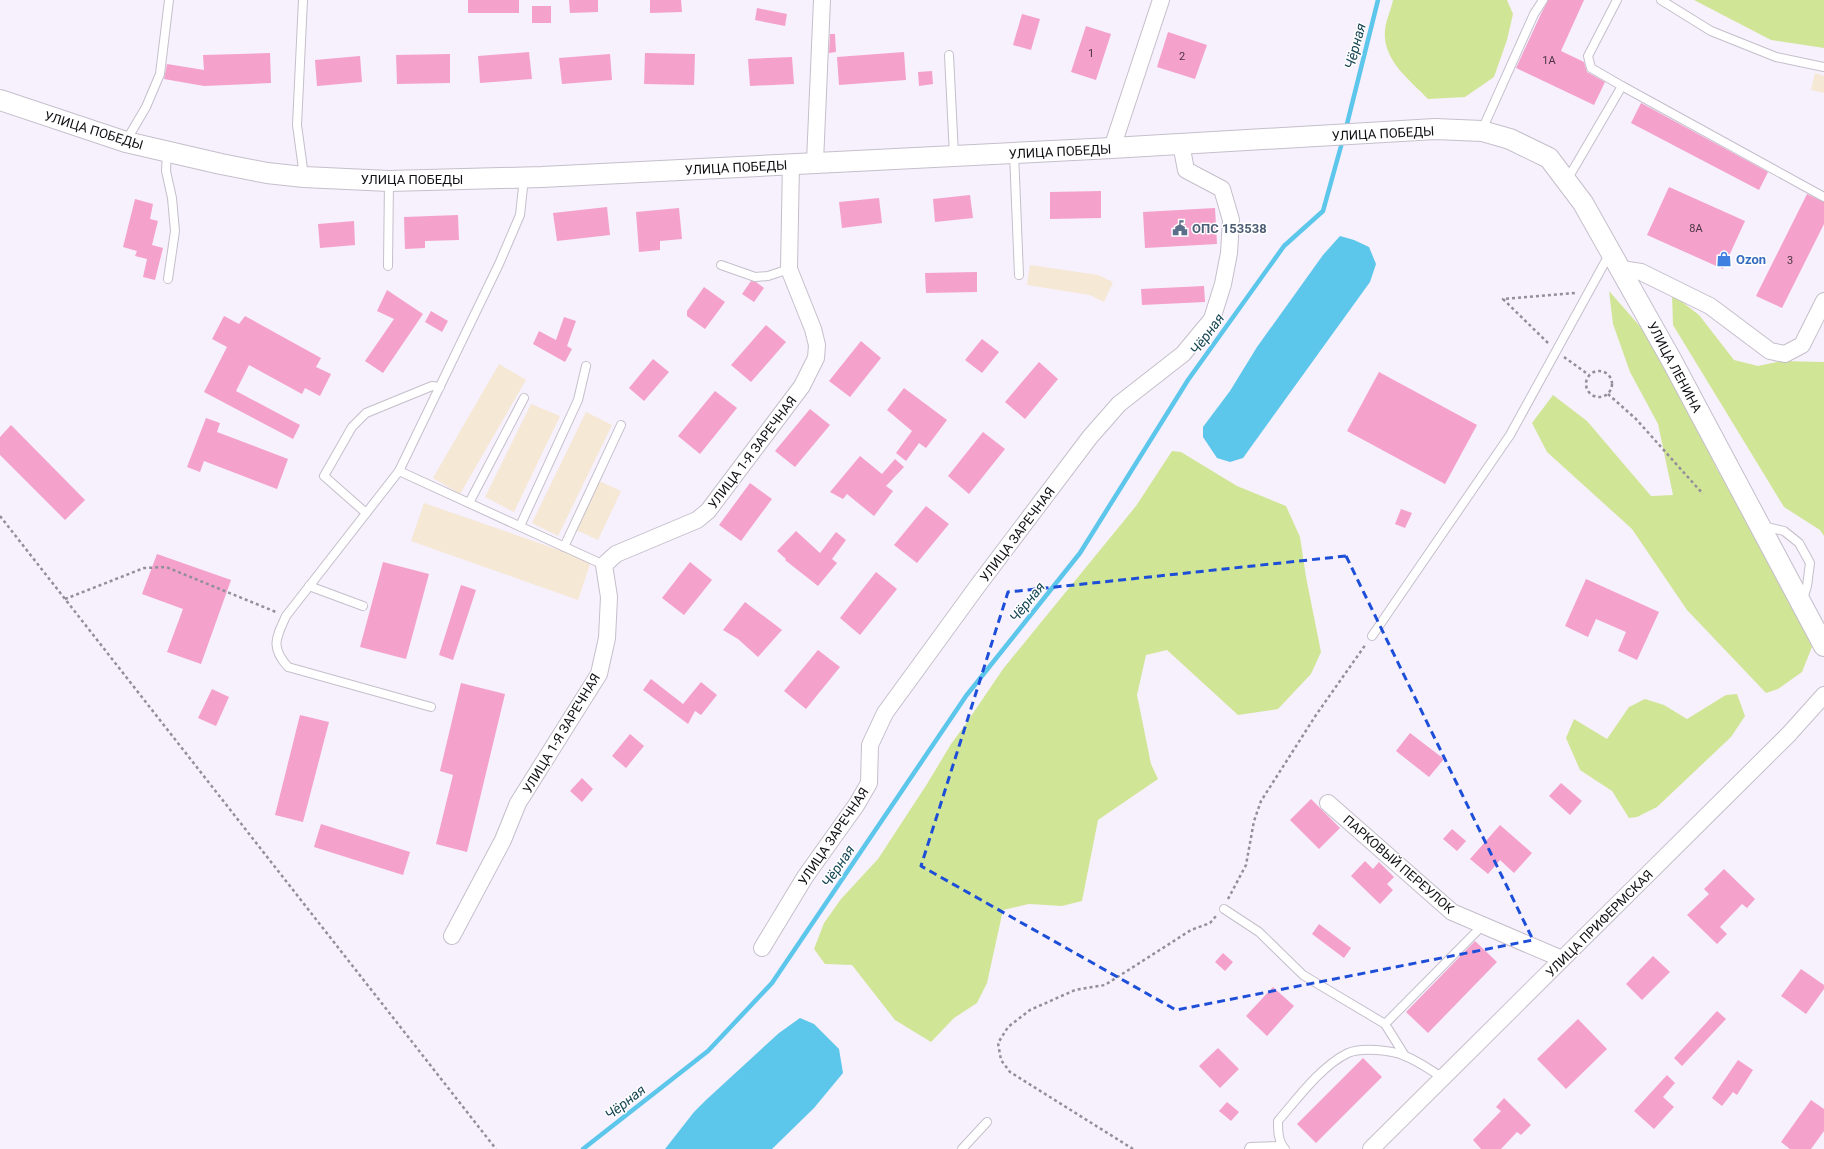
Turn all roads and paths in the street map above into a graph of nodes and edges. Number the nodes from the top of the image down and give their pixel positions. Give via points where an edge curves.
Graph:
1 (169, 0) edge
2 (303, 0) edge
3 (822, 0) edge
4 (1161, 0) edge
5 (1543, 0) edge
6 (1617, 0) edge
7 (1661, 0) edge
8 (950, 55) dead end
9 (1824, 67) edge
10 (1622, 86) junction
11 (0, 100) edge
12 (1482, 131) junction
13 (126, 142) junction
14 (1181, 144) junction
15 (1112, 148) junction
16 (167, 151) junction
17 (1014, 153) junction
18 (954, 155) junction
19 (814, 162) junction
20 (791, 164) junction
21 (304, 177) junction
22 (524, 178) junction
23 (1566, 181) junction
24 (389, 182) junction
25 (1824, 197) edge
26 (1611, 252) junction
27 (721, 265) dead end
28 (388, 266) dead end
29 (789, 268) junction
30 (1621, 269) junction
31 (1020, 275) dead end
32 (168, 278) dead end
33 (1588, 292) junction
34 (1824, 301) edge
35 (1556, 350) junction
36 (586, 366) dead end
37 (1589, 375) junction
38 (440, 387) junction
39 (1608, 394) junction
40 (524, 398) dead end
41 (621, 425) dead end
42 (399, 471) junction
43 (1703, 494) dead end
44 (469, 503) junction
45 (366, 513) junction
46 (0, 516) edge
47 (520, 526) junction
48 (1760, 526) junction
49 (564, 547) junction
50 (604, 565) junction
51 (309, 586) junction
52 (65, 599) junction
53 (1801, 603) junction
54 (363, 606) dead end
55 (286, 616) junction
56 (1372, 636) joint
57 (1824, 646) edge
58 (1824, 695) edge
59 (431, 707) dead end
60 (1328, 803) dead end
61 (1224, 909) junction
62 (1484, 924) junction
63 (452, 936) dead end
64 (762, 948) dead end
65 (1562, 959) junction
66 (1385, 1024) junction
67 (1405, 1056) junction
68 (1442, 1077) junction
69 (987, 1122) dead end
70 (1284, 1148) edge
71 (496, 1149) edge
72 (962, 1149) edge
73 (1133, 1149) edge
74 (1249, 1149) edge
75 (1371, 1149) edge

1 - 13 lane via 160,74 146,107
2 - 21 lane via 297,125
3 - 19 street
4 - 15 street
5 - 12 lane via 1534,14
6 - 10 lane via 1588,56 1591,68
7 - 9 lane via 1711,31 1776,57
8 - 18 lane
10 - 23 lane
10 - 25 lane
11 - 13 street, УЛИЦА ПОБЕДЫ
12 - 14 street, УЛИЦА ПОБЕДЫ via 1435,129
12 - 23 street, УЛИЦА ЛЕНИНА via 1510,139 1549,158
13 - 16 street, УЛИЦА ПОБЕДЫ
14 - 15 street, УЛИЦА ПОБЕДЫ
14 - 64 street, УЛИЦА ЗАРЕЧНАЯ via 1186,170 1222,189 1231,220 1223,284 1212,319 1183,354 1119,404 1090,437 978,584 886,712 870,746 869,783 805,877
15 - 17 street, УЛИЦА ПОБЕДЫ
16 - 21 street, УЛИЦА ПОБЕДЫ via 267,173
16 - 32 lane via 166,171 175,231
17 - 18 street, УЛИЦА ПОБЕДЫ
17 - 31 lane
18 - 19 street, УЛИЦА ПОБЕДЫ
19 - 20 street, УЛИЦА ПОБЕДЫ
20 - 22 street, УЛИЦА ПОБЕДЫ
20 - 29 street, УЛИЦА 1-Я ЗАРЕЧНАЯ
21 - 24 street, УЛИЦА ПОБЕДЫ
22 - 24 street, УЛИЦА ПОБЕДЫ
22 - 38 lane via 520,215
23 - 26 street, УЛИЦА ЛЕНИНА via 1583,203
24 - 28 lane
26 - 30 street, УЛИЦА ЛЕНИНА
26 - 33 lane
27 - 29 lane via 755,277 768,276
29 - 50 street, УЛИЦА 1-Я ЗАРЕЧНАЯ via 817,344 816,358 802,386 708,511 696,520 616,554
30 - 34 street via 1641,272 1710,306 1770,351 1785,354 1802,345
30 - 48 street, УЛИЦА ЛЕНИНА
33 - 35 lane
33 - 35 path via 1502,299
35 - 37 path
35 - 56 lane via 1510,435
36 - 47 lane via 578,400
37 - 39 path via 1586,383 1589,392 1598,397
37 - 39 path via 1600,370 1609,374 1613,384
38 - 42 lane
38 - 45 lane via 432,386 366,413 352,427 324,476
39 - 43 path via 1636,419
40 - 44 lane
41 - 49 lane
42 - 44 lane
42 - 45 lane
44 - 47 lane
45 - 51 lane
46 - 52 path
47 - 49 lane
48 - 53 street, УЛИЦА ЛЕНИНА
48 - 53 lane via 1784,531 1799,544 1810,563 1807,586
49 - 50 lane
50 - 63 street, УЛИЦА 1-Я ЗАРЕЧНАЯ via 609,597 608,631 599,674 518,803 503,840
51 - 54 lane
51 - 55 lane
52 - 55 path via 144,568 166,567
52 - 71 path
53 - 57 street, УЛИЦА ЛЕНИНА
55 - 59 lane via 277,637 278,656 288,667
56 - 61 path via 1316,715 1261,801 1254,821 1246,865
58 - 65 street, УЛИЦА ПРИФЕРМСКАЯ via 1789,734
60 - 62 street, ПАРКОВЫЙ ПЕРЕУЛОК via 1452,912
61 - 66 lane via 1260,932 1303,975
61 - 73 path via 1210,923 1192,930 1105,985 1075,990 1030,1010 1008,1027 998,1043 1001,1060 1010,1072
62 - 65 street, ПАРКОВЫЙ ПЕРЕУЛОК
62 - 66 lane
65 - 68 street, УЛИЦА ПРИФЕРМСКАЯ
66 - 67 lane
67 - 68 lane
67 - 70 lane via 1384,1050 1349,1052 1331,1064 1304,1090 1278,1121 1278,1131
68 - 75 street, УЛИЦА ПРИФЕРМСКАЯ
69 - 72 lane
70 - 74 lane

